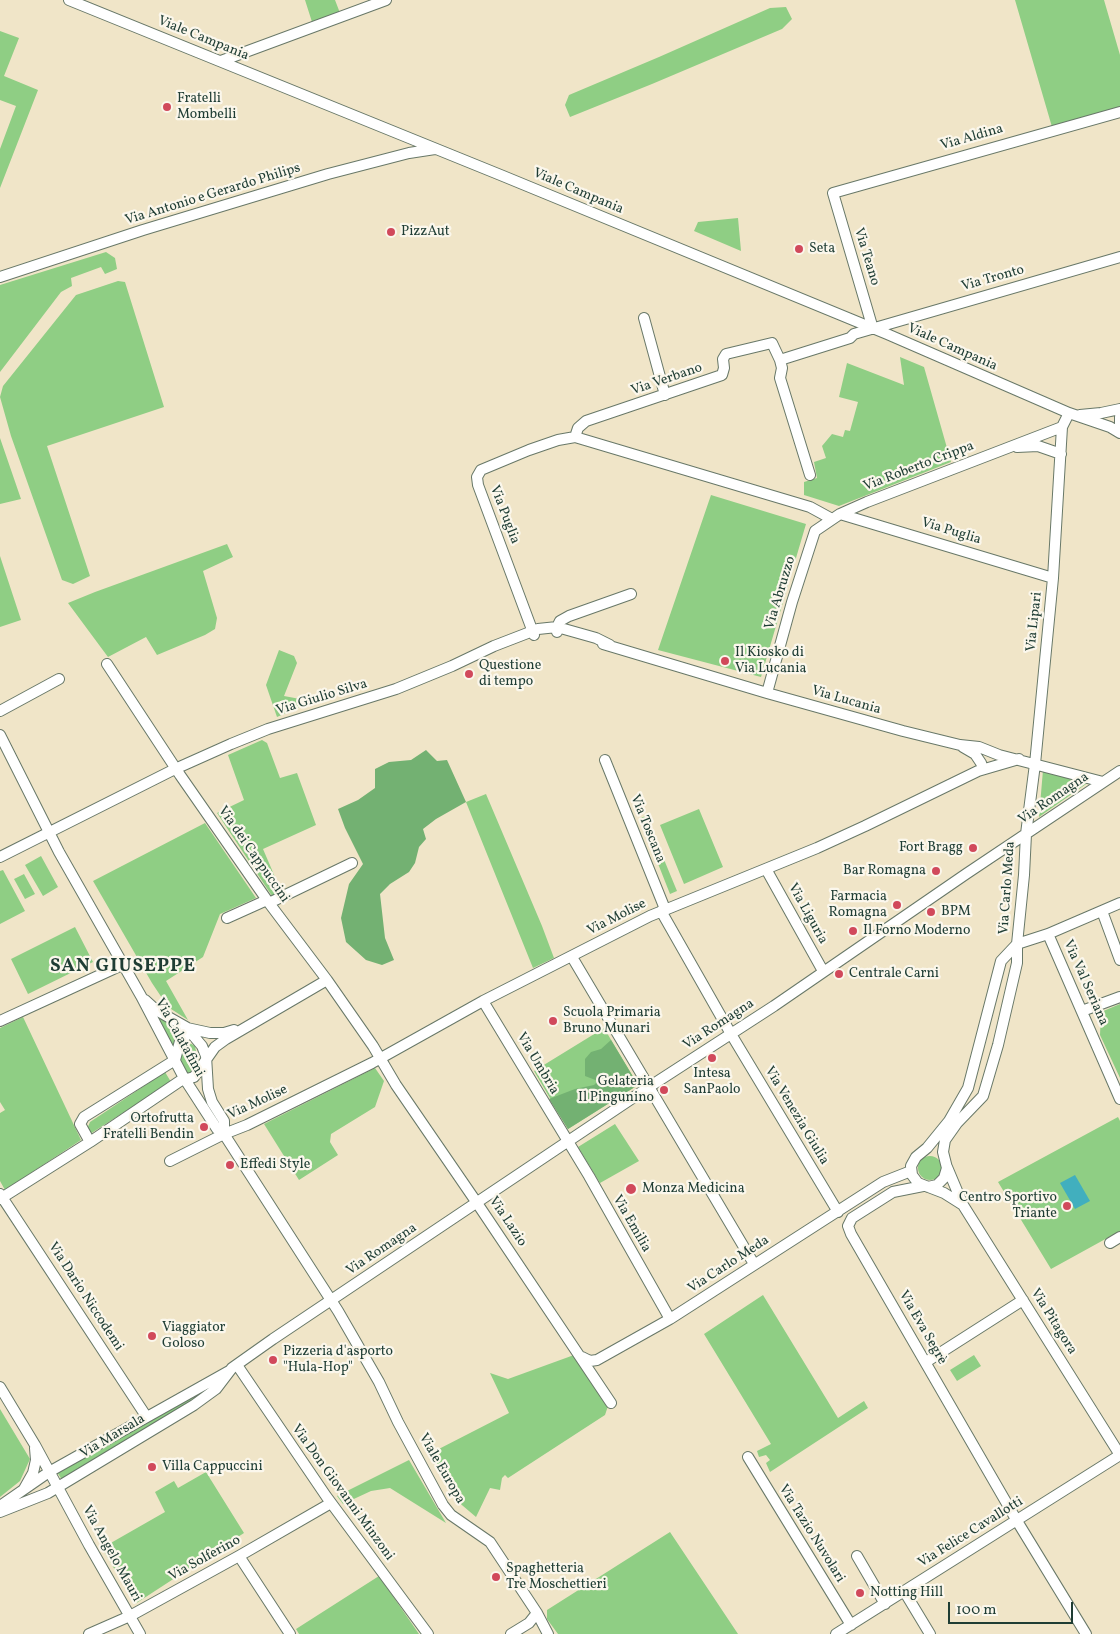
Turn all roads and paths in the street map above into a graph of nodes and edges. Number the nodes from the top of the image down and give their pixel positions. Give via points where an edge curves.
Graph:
1 (69, 0) edge
2 (386, 0) edge
3 (221, 62) junction
4 (1120, 112) edge
5 (436, 149) junction
6 (833, 193) joint
7 (1120, 256) edge
8 (0, 277) edge
9 (644, 318) dead end
10 (873, 329) junction
11 (780, 360) junction
12 (665, 395) junction
13 (1120, 409) edge
14 (1071, 414) junction
15 (1120, 417) edge
16 (1062, 427) junction
17 (1120, 431) edge
18 (575, 437) junction
19 (1009, 448) junction
20 (1060, 454) junction
21 (810, 475) dead end
22 (836, 517) junction
23 (1053, 578) junction
24 (631, 594) dead end
25 (557, 630) junction
26 (534, 634) junction
27 (107, 664) dead end
28 (59, 679) dead end
29 (766, 693) junction
30 (0, 711) edge
31 (0, 735) edge
32 (960, 745) junction
33 (1019, 759) junction
34 (605, 760) dead end
35 (1035, 764) junction
36 (175, 769) junction
37 (983, 770) junction
38 (1120, 771) edge
39 (1103, 782) junction
40 (50, 833) junction
41 (1026, 834) junction
42 (0, 857) edge
43 (352, 864) dead end
44 (766, 869) junction
45 (268, 901) junction
46 (1120, 903) edge
47 (663, 910) junction
48 (1102, 911) junction
49 (227, 918) dead end
50 (1048, 934) junction
51 (1017, 944) junction
52 (572, 957) junction
53 (1120, 960) edge
54 (122, 965) junction
55 (823, 972) junction
56 (327, 980) junction
57 (139, 993) junction
58 (1120, 997) edge
59 (483, 1001) junction
60 (1082, 1010) junction
61 (0, 1021) edge
62 (249, 1024) junction
63 (192, 1030) junction
64 (730, 1034) junction
65 (206, 1059) junction
66 (379, 1059) junction
67 (175, 1060) junction
68 (184, 1078) junction
69 (649, 1087) junction
70 (1120, 1099) edge
71 (224, 1134) junction
72 (90, 1142) junction
73 (568, 1142) junction
74 (918, 1155) junction
75 (170, 1161) dead end
76 (946, 1164) junction
77 (911, 1171) junction
78 (886, 1181) junction
79 (926, 1186) junction
80 (1, 1197) edge
81 (478, 1203) junction
82 (964, 1205) junction
83 (838, 1212) junction
84 (1120, 1238) edge
85 (1110, 1243) dead end
86 (754, 1264) junction
87 (1023, 1300) junction
88 (331, 1301) junction
89 (670, 1319) junction
90 (582, 1357) junction
91 (926, 1362) junction
92 (233, 1368) junction
93 (0, 1387) edge
94 (611, 1403) dead end
95 (146, 1416) junction
96 (35, 1445) junction
97 (1120, 1455) edge
98 (748, 1457) dead end
99 (49, 1472) junction
100 (58, 1487) junction
101 (24, 1490) junction
102 (331, 1503) junction
103 (0, 1506) edge
104 (0, 1512) edge
105 (1018, 1521) junction
106 (239, 1556) junction
107 (857, 1556) dead end
108 (904, 1591) junction
109 (885, 1604) junction
110 (537, 1613) junction
111 (130, 1616) junction
112 (851, 1625) junction
113 (89, 1634) edge
114 (140, 1634) edge
115 (290, 1634) edge
116 (428, 1634) edge
117 (511, 1634) edge
118 (548, 1634) edge
119 (836, 1634) edge
120 (930, 1634) edge
121 (1086, 1634) edge

1 - 3 street, Viale Campania
2 - 3 street
3 - 5 street, Viale Campania
4 - 6 street, Via Aldina
5 - 8 street, Via Antonio e Gerardo Philips via 328,174
5 - 10 street, Viale Campania
6 - 10 street, Via Teano
7 - 10 street, Via Tronto
9 - 12 street
10 - 11 street
10 - 14 street, Viale Campania
11 - 12 street, Via Verbano via 774,344 769,343 726,354 722,375
11 - 21 street via 780,378
12 - 18 street, Via Verbano via 586,422 578,428
13 - 14 street, Viale Campania
14 - 16 street, Via Lipari
14 - 17 street, Viale Campania
15 - 17 street
16 - 19 street, Via Roberto Crippa
16 - 20 street, Via Lipari
18 - 22 street, Via Puglia via 810,506
18 - 26 street, Via Puglia via 558,440 489,466 481,470 478,477 478,485
19 - 20 street, Via Roberto Crippa via 1038,446
19 - 22 street, Via Roberto Crippa
20 - 23 street, Via Lipari
22 - 23 street, Via Puglia
22 - 29 street, Via Abruzzo via 815,531
23 - 35 street, Via Lipari
24 - 25 street, Via Giulio Silva via 569,616 560,621
25 - 26 street, Via Giulio Silva
25 - 29 street, Via Lucania via 596,638
26 - 36 street, Via Giulio Silva via 494,646 382,694 268,729
27 - 36 street, Via dei Cappuccini
28 - 30 street
29 - 32 street, Via Lucania
31 - 40 street, Via Calatafimi
32 - 33 street, Via Lucania
32 - 37 street, Via Lucania via 975,754
33 - 35 street
33 - 37 street, Via Molise
34 - 47 street, Via Toscana
35 - 39 street
35 - 41 street, Via Lipari
36 - 40 street, Via Giulio Silva
36 - 45 street, Via dei Cappuccini
37 - 44 street, Via Molise
38 - 39 street, Via Romagna
39 - 41 street, Via Romagna
40 - 42 street, Via Giulio Silva
40 - 54 street, Via Calatafimi
41 - 51 street, Via Carlo Meda
41 - 55 street, Via Romagna
43 - 45 street
44 - 47 street, Via Molise
44 - 55 street, Via Liguria
45 - 49 street
45 - 56 street, Via dei Cappuccini
46 - 48 street, Via Carlo Meda
47 - 52 street, Via Molise
47 - 64 street, Via Toscana
48 - 50 street, Via Carlo Meda
48 - 53 street
50 - 51 street, Via Carlo Meda
50 - 60 street, Via Val Seriana
51 - 74 street, Via Carlo Meda via 1001,961 968,1088 949,1121
51 - 76 street, Via Carlo Meda via 1018,963 1012,990 983,1096 947,1137 943,1149
52 - 59 street, Via Molise
52 - 69 street
54 - 57 street, Via Calatafimi
54 - 61 street
55 - 64 street, Via Romagna
56 - 62 street
56 - 66 street, Via dei Cappuccini
57 - 63 street, Via Calatafimi via 156,1010
57 - 67 street, Via Calatafimi
58 - 60 street
59 - 66 street, Via Molise
59 - 73 street, Via Umbria
60 - 70 street, Via Val Seriana
62 - 63 street via 224,1033
62 - 65 street via 215,1047
63 - 65 street, Via Calatafimi
63 - 67 street via 180,1041
64 - 69 street, Via Romagna
64 - 83 street, Via Venezia Giulia
65 - 68 street via 196,1075
65 - 71 street, Via Calatafimi via 208,1089 224,1120
66 - 71 street, Via Molise
66 - 81 street, Via Lazio
67 - 68 street, Via Calatafimi
67 - 72 street via 84,1117 80,1124
68 - 71 street, Via Calatafimi via 217,1129
68 - 72 street
69 - 73 street, Via Romagna
69 - 86 street
71 - 75 street, Via Molise
71 - 88 street, Via Calatafimi
72 - 80 street
73 - 81 street, Via Romagna
73 - 89 street, Via Emilia
74 - 76 street via 935,1152
74 - 77 street, Via Carlo Meda
74 - 78 street, Via Carlo Meda
76 - 79 street, Via Carlo Meda via 942,1181 936,1186
76 - 82 street, Via Pitagora
77 - 78 street, Via Carlo Meda
77 - 79 street via 914,1179
78 - 83 street, Via Carlo Meda
79 - 82 street, Via Pitagora via 944,1192
79 - 91 street, Via Eva Segrè via 893,1192 852,1218 848,1226
80 - 95 street, Via Dario Niccodemi
81 - 88 street, Via Romagna
81 - 90 street, Via Lazio
82 - 87 street, Via Pitagora
83 - 86 street, Via Carlo Meda
84 - 85 street
86 - 89 street, Via Carlo Meda
87 - 91 street
87 - 97 street, Via Pitagora
88 - 92 street, Via Marsala
88 - 110 street, Viale Europa via 379,1382 444,1505 451,1515 490,1542
89 - 90 street, Via Carlo Meda via 597,1360
90 - 94 street, Via Lazio
91 - 105 street, Via Eva Segrè
92 - 95 street, Via Marsala
92 - 100 street, Via Marsala via 216,1390
92 - 102 street, Via Don Giovanni Minzoni
93 - 96 street, Via Angelo Mauri
95 - 99 street, Via Marsala
96 - 99 street, Via Angelo Mauri
96 - 101 street via 33,1473
97 - 105 street, Via Felice Cavallotti
98 - 112 street, Via Tazio Nuvolari
99 - 100 street, Via Angelo Mauri
99 - 101 street, Via Marsala
100 - 104 street, Via Marsala
100 - 111 street, Via Angelo Mauri
101 - 103 street, Via Marsala
102 - 106 street, Via Solferino
102 - 116 street, Via Don Giovanni Minzoni
105 - 108 street, Via Felice Cavallotti
105 - 121 street, Via Eva Segrè
106 - 111 street, Via Solferino
106 - 115 street
107 - 109 street
108 - 109 street, Via Felice Cavallotti
108 - 120 street
109 - 112 street, Via Felice Cavallotti
110 - 117 street via 529,1623
110 - 118 street, Viale Europa
111 - 113 street, Via Solferino
111 - 114 street, Via Angelo Mauri
112 - 119 street, Via Felice Cavallotti

